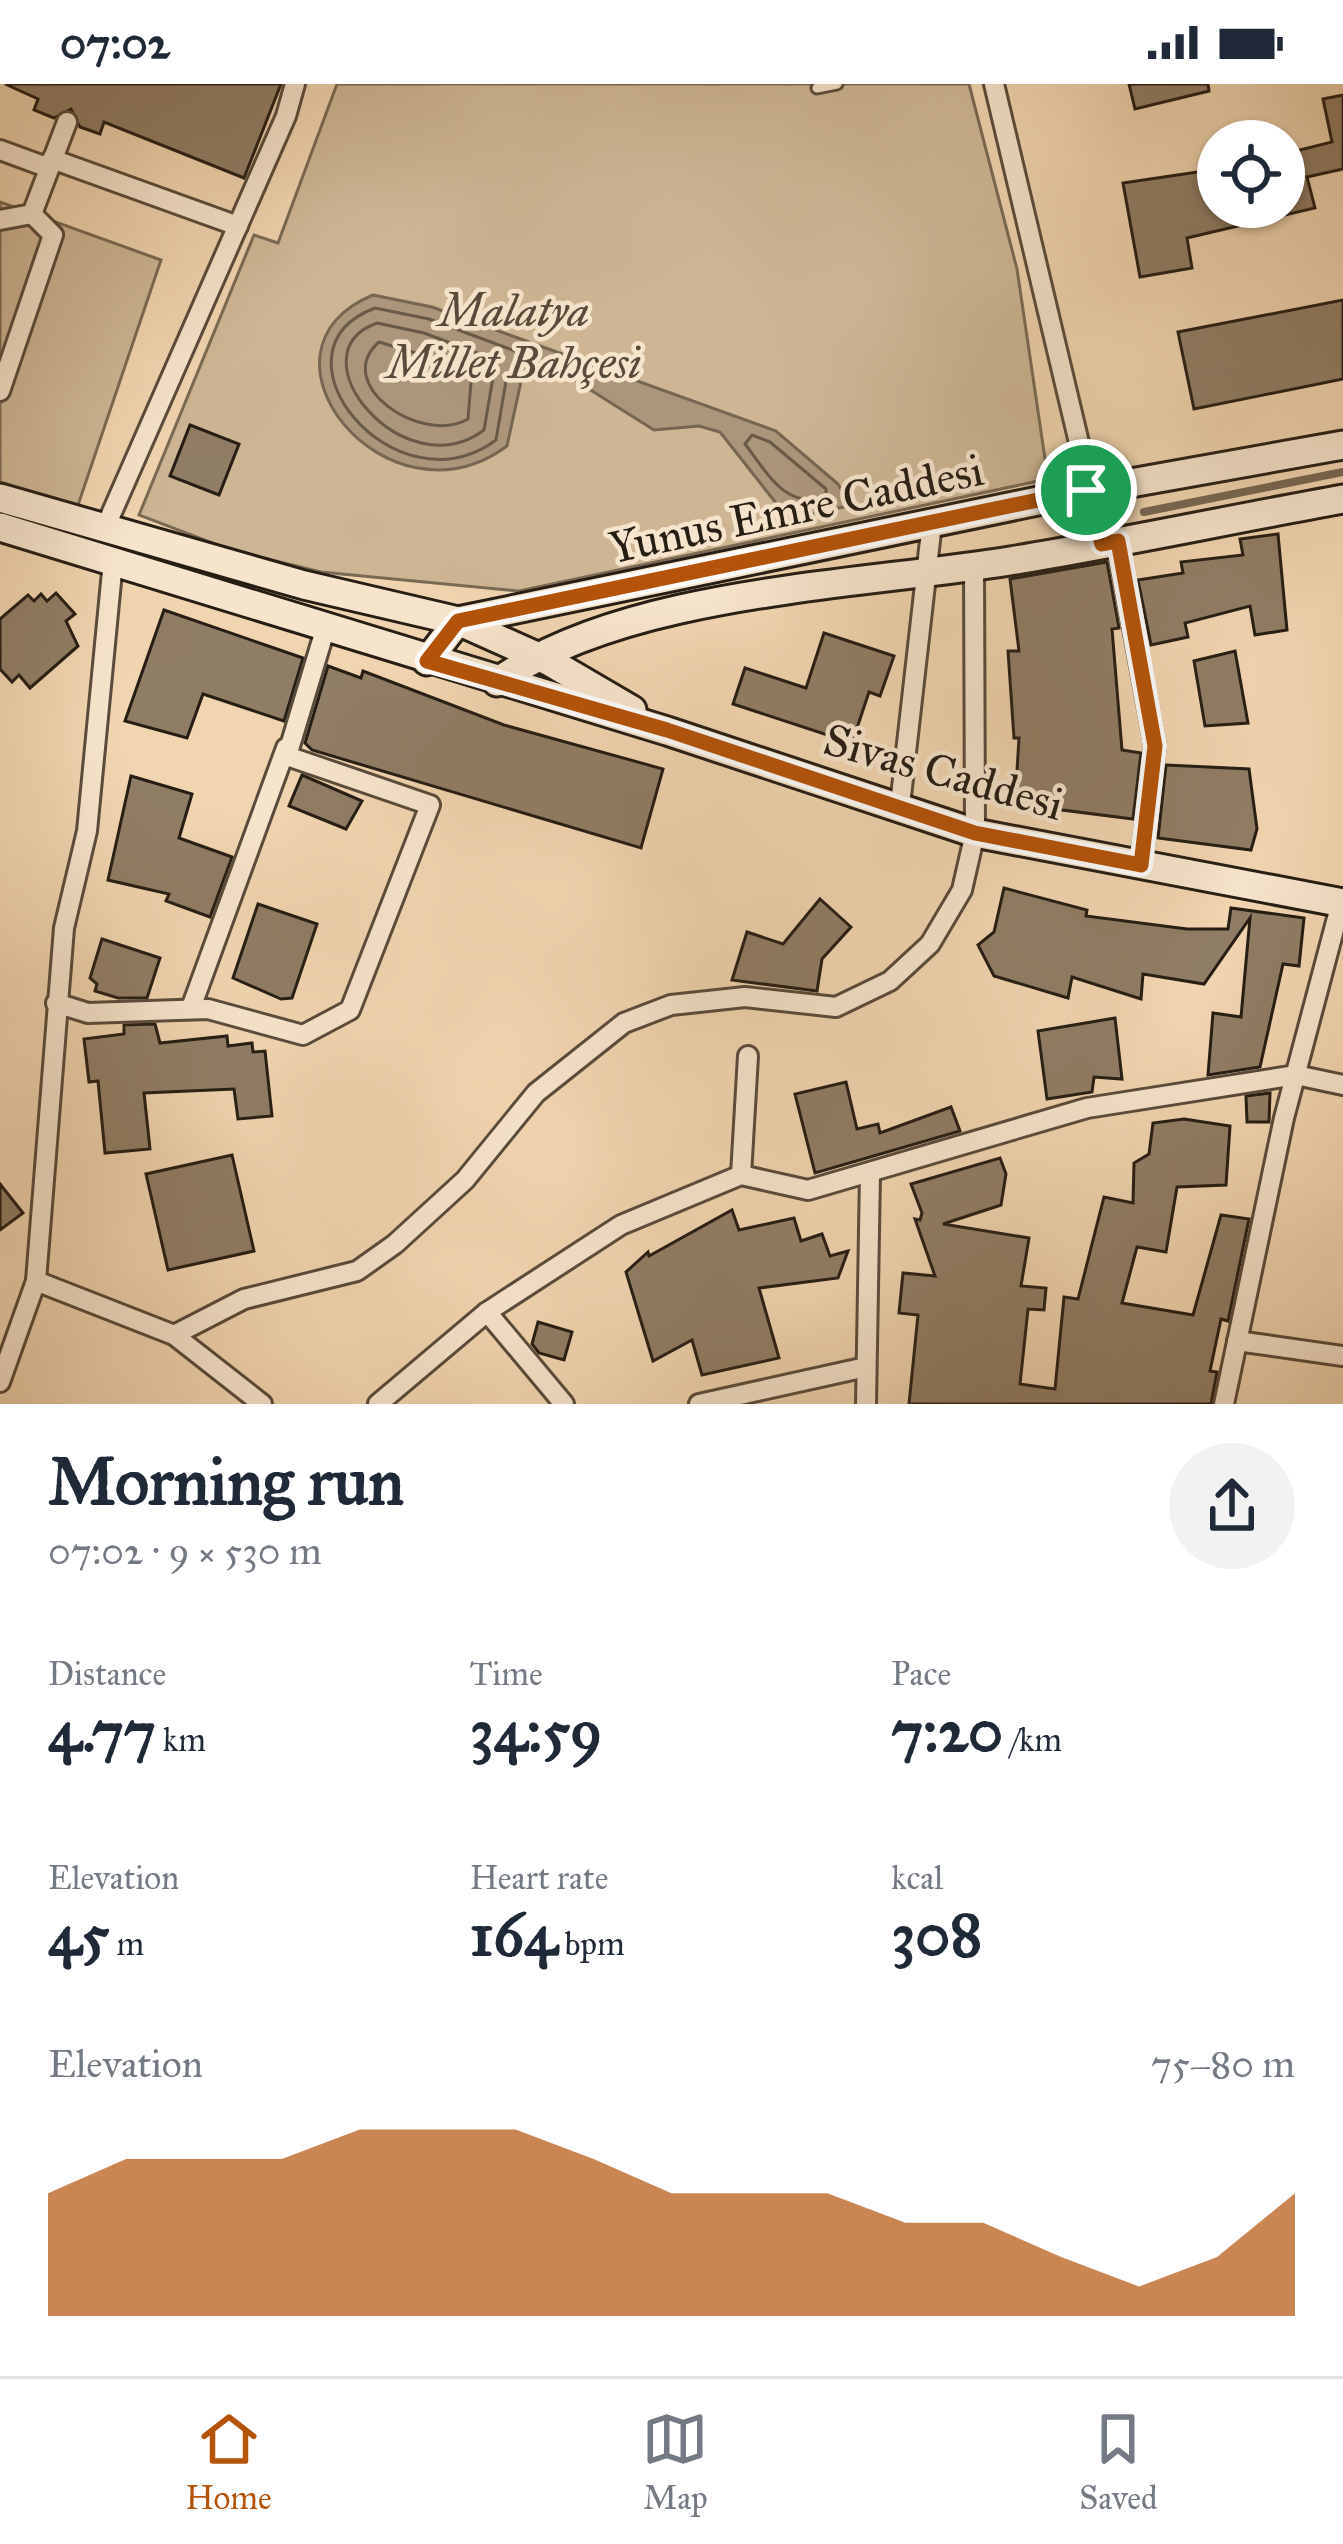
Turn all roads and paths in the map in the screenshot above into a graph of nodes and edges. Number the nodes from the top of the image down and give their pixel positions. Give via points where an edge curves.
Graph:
1 (295, 84) edge
2 (837, 84) edge
3 (994, 84) edge
4 (817, 88) dead end
5 (67, 122) dead end
6 (0, 150) edge
7 (51, 164) junction
8 (32, 214) junction
9 (0, 220) edge
10 (238, 226) junction
11 (0, 391) edge
12 (1343, 445) edge
13 (1086, 490) junction
14 (0, 497) edge
15 (1343, 499) edge
16 (932, 524) junction
17 (0, 527) edge
18 (105, 528) junction
19 (1110, 542) junction
20 (113, 561) junction
21 (974, 566) junction
22 (926, 573) junction
23 (458, 621) junction
24 (325, 630) junction
25 (534, 656) junction
26 (427, 661) junction
27 (497, 682) junction
28 (667, 730) junction
29 (286, 748) junction
30 (900, 805) junction
31 (975, 833) junction
32 (1141, 865) junction
33 (1342, 903) edge
34 (57, 1004) junction
35 (191, 1008) junction
36 (748, 1056) dead end
37 (1295, 1075) junction
38 (1343, 1085) edge
39 (870, 1174) junction
40 (741, 1175) junction
41 (36, 1281) junction
42 (487, 1312) junction
43 (174, 1335) junction
44 (1238, 1341) junction
45 (1343, 1356) edge
46 (866, 1367) junction
47 (0, 1382) edge
48 (720, 1402) edge
49 (262, 1404) edge
50 (378, 1404) edge
51 (564, 1404) edge
52 (699, 1404) edge
53 (866, 1404) edge
54 (1224, 1404) edge

1 - 10 street
2 - 4 lane
3 - 13 street
5 - 7 street
6 - 7 street
7 - 8 street
7 - 10 street
8 - 9 street
8 - 11 street via 53,235
10 - 18 street
12 - 13 main road, Yunus Emre Caddesi
13 - 16 main road, Yunus Emre Caddesi
13 - 19 street
14 - 18 main road
15 - 19 main road, Yunus Emre Caddesi
16 - 22 street
16 - 23 main road, Yunus Emre Caddesi
17 - 20 main road
18 - 23 main road
19 - 21 main road, Yunus Emre Caddesi
19 - 32 street via 1155,746
20 - 24 main road
20 - 34 street via 87,831 64,928
21 - 22 main road, Yunus Emre Caddesi
21 - 31 street
22 - 25 main road, Yunus Emre Caddesi via 648,618
22 - 30 street
23 - 25 main road
23 - 26 main road
24 - 26 main road
24 - 29 street
25 - 27 main road, Yunus Emre Caddesi
25 - 28 main road
26 - 27 main road
27 - 28 main road
28 - 30 main road, Sivas Caddesi
29 - 35 street
29 - 35 street via 287,756 430,806 350,1010 303,1035
30 - 31 main road, Sivas Caddesi
31 - 32 main road, Sivas Caddesi
31 - 43 street via 962,890 930,944 890,981 836,1007 745,997 671,1005 624,1023 536,1093 465,1180 395,1244 357,1270 244,1299
32 - 33 main road, Sivas Caddesi
33 - 37 street
34 - 35 street via 88,1013
34 - 41 street
36 - 40 street
37 - 38 street
37 - 39 street via 1087,1108
37 - 44 street
39 - 40 street via 808,1190
39 - 46 street
40 - 42 street via 621,1225
41 - 43 street
41 - 47 street
42 - 50 street
42 - 51 street
43 - 49 street
44 - 45 street
44 - 54 street
46 - 48 street
46 - 53 street
48 - 52 street

